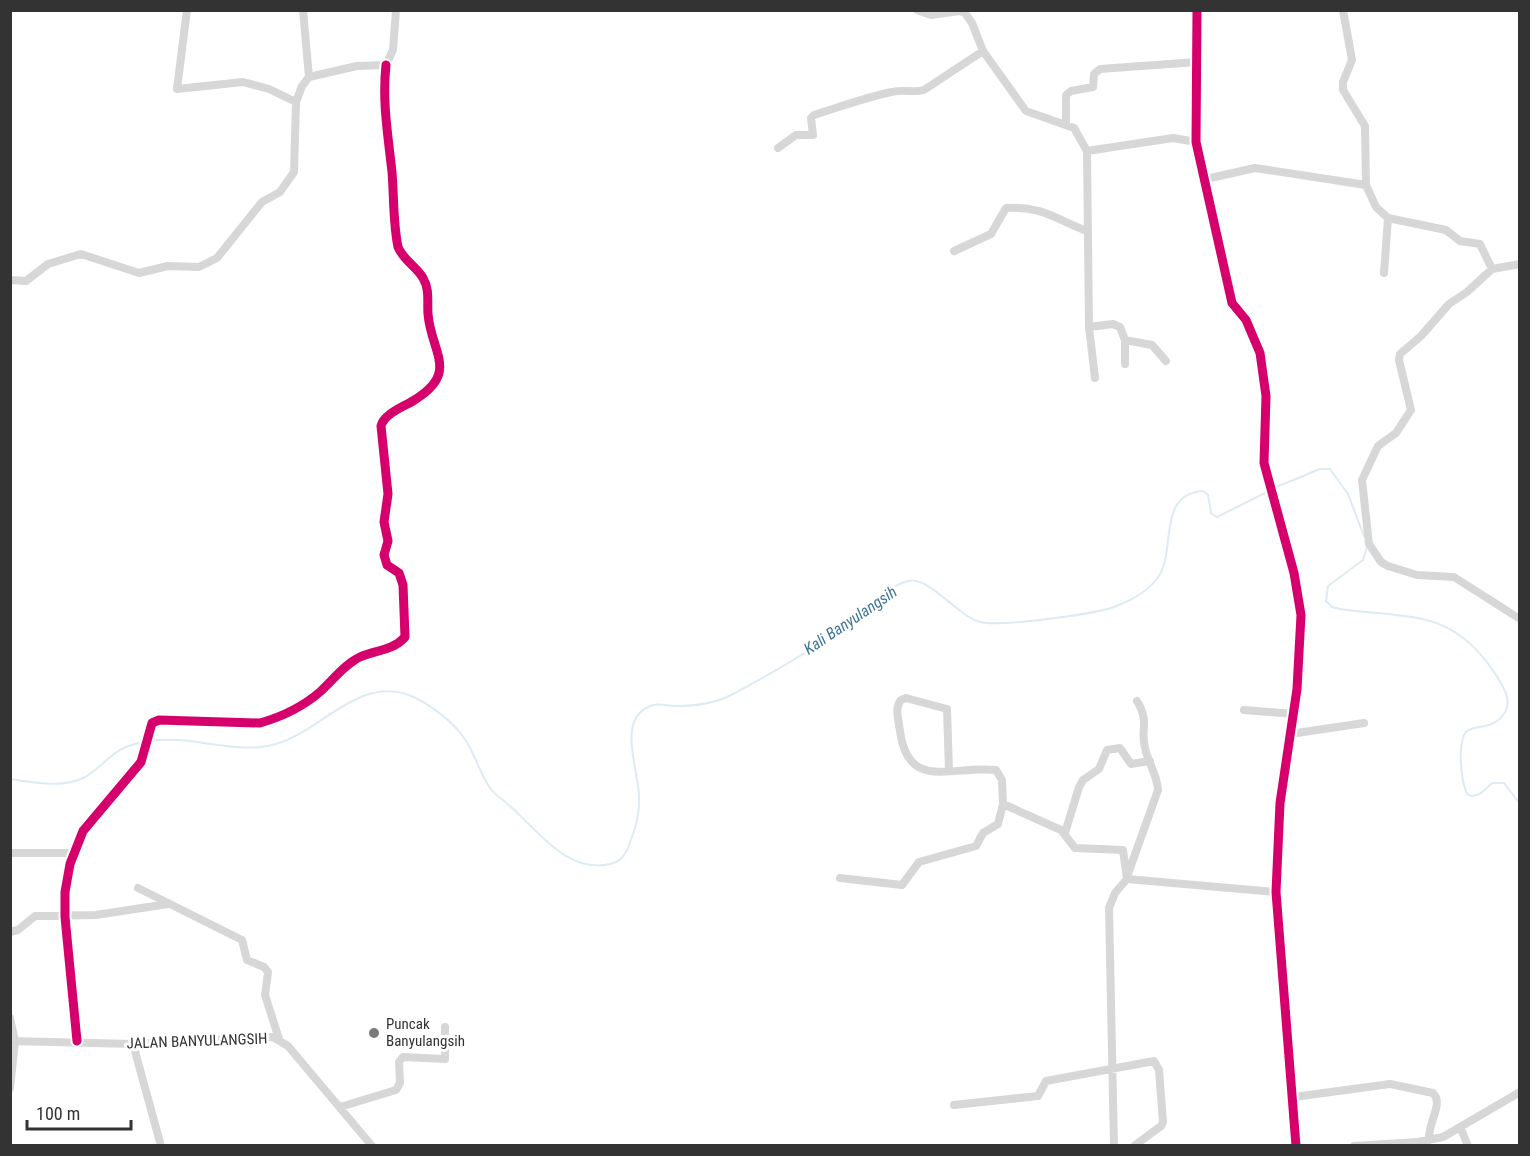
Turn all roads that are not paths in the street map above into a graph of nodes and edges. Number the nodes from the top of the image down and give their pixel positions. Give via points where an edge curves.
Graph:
1 (187, 10) edge
2 (303, 10) edge
3 (396, 10) edge
4 (916, 10) edge
5 (1197, 10) edge
6 (1343, 10) edge
7 (983, 51) junction
8 (1197, 62) junction
9 (386, 65) junction
10 (309, 77) junction
11 (296, 102) junction
12 (1066, 125) junction
13 (1197, 142) junction
14 (778, 148) dead end
15 (1087, 151) junction
16 (1206, 179) junction
17 (1366, 184) junction
18 (1388, 218) junction
19 (1087, 231) junction
20 (954, 251) dead end
21 (1520, 264) edge
22 (1492, 269) junction
23 (1384, 273) dead end
24 (10, 280) edge
25 (1089, 327) junction
26 (1125, 340) junction
27 (1166, 361) dead end
28 (1125, 364) dead end
29 (1095, 378) dead end
30 (1520, 619) edge
31 (1137, 701) dead end
32 (1244, 710) dead end
33 (1294, 714) junction
34 (1364, 723) dead end
35 (1290, 734) junction
36 (1150, 761) junction
37 (949, 771) junction
38 (1003, 804) junction
39 (1065, 833) junction
40 (10, 853) edge
41 (73, 853) junction
42 (1127, 876) junction
43 (840, 878) dead end
44 (138, 888) dead end
45 (1276, 892) junction
46 (168, 904) junction
47 (65, 917) junction
48 (10, 932) edge
49 (10, 1018) edge
50 (445, 1028) dead end
51 (279, 1039) junction
52 (13, 1041) edge
53 (77, 1041) junction
54 (133, 1044) junction
55 (1111, 1069) junction
56 (10, 1088) edge
57 (1520, 1092) edge
58 (1293, 1097) junction
59 (954, 1105) dead end
60 (340, 1107) junction
61 (1461, 1129) junction
62 (1429, 1140) junction
63 (161, 1146) edge
64 (372, 1146) edge
65 (1114, 1146) edge
66 (1134, 1146) edge
67 (1296, 1146) edge
68 (1354, 1146) edge
69 (1468, 1146) edge

1 - 11 street via 177,89 243,82
2 - 10 street
3 - 9 street via 393,50
4 - 7 street via 932,15 965,13
5 - 8 street
6 - 17 street via 1353,60 1343,90 1365,126
7 - 12 street via 1026,111
7 - 14 street via 924,90 885,93 814,115 813,135 796,135
8 - 12 street via 1100,69 1094,74 1093,87 1065,94
8 - 13 street
9 - 10 street via 357,66
9 - 41 street via 385,130 396,239 402,256 418,269 425,282 428,315 440,358 440,371 432,388 386,417 381,426 388,494 384,522 388,542 384,555 387,565 399,573 403,585 405,637 386,649 356,659 319,693 274,719 260,723 159,720 149,729 145,756 87,825
10 - 11 street
11 - 24 street via 294,172 280,192 262,202 217,258 199,267 168,266 139,273 81,254 48,264 26,282
12 - 15 street via 1074,128
13 - 15 street via 1173,138
13 - 16 street
15 - 19 street
16 - 17 street via 1255,168
16 - 33 street via 1232,303 1246,320 1260,353 1266,386 1263,445 1269,488 1301,615
17 - 18 street via 1376,207
18 - 22 street via 1446,231 1460,241 1480,244
18 - 23 street
19 - 20 street via 1045,211 1006,208 991,234
19 - 25 street
21 - 22 street
22 - 30 street via 1402,350 1399,360 1412,410 1396,432 1378,446 1368,465 1362,480 1363,504 1370,544 1381,562 1417,575 1454,577
25 - 26 street via 1119,325
25 - 29 street
26 - 27 street via 1155,347
26 - 28 street
31 - 36 street via 1146,721 1145,748
32 - 33 street
33 - 35 street
34 - 35 street
35 - 45 street via 1280,802
36 - 39 street via 1131,764 1120,747 1107,750 1099,769 1079,787
36 - 42 street via 1158,790
37 - 37 street via 928,772 915,768 908,760 902,748 898,718 901,700 947,709
37 - 38 street via 996,770 1002,780
38 - 39 street
38 - 43 street via 998,824 983,833 976,846 918,862 902,885
39 - 42 street via 1075,848 1123,850
40 - 41 street
41 - 47 street via 65,892
42 - 45 street
42 - 55 street via 1109,908
44 - 46 street
45 - 58 street
46 - 47 street
46 - 51 street via 238,937 245,945 247,960 267,970 265,995
47 - 48 street via 35,916
47 - 53 street
49 - 52 street
50 - 60 street via 445,1059 404,1057 399,1062 400,1083 396,1090
51 - 54 street, JALAN BANYULANGSIH via 259,1036
51 - 60 street, JALAN BANYULANGSIH
52 - 53 street, JALAN BANYULANGSIH
52 - 56 street
53 - 54 street, JALAN BANYULANGSIH
54 - 63 street
55 - 59 street via 1046,1081 1038,1096
55 - 65 street
55 - 66 street via 1150,1060 1159,1070 1161,1126
57 - 61 street
58 - 62 street via 1390,1084 1433,1093 1439,1104 1428,1127
58 - 67 street
60 - 64 street, JALAN BANYULANGSIH
61 - 62 street
61 - 69 street
62 - 68 street

